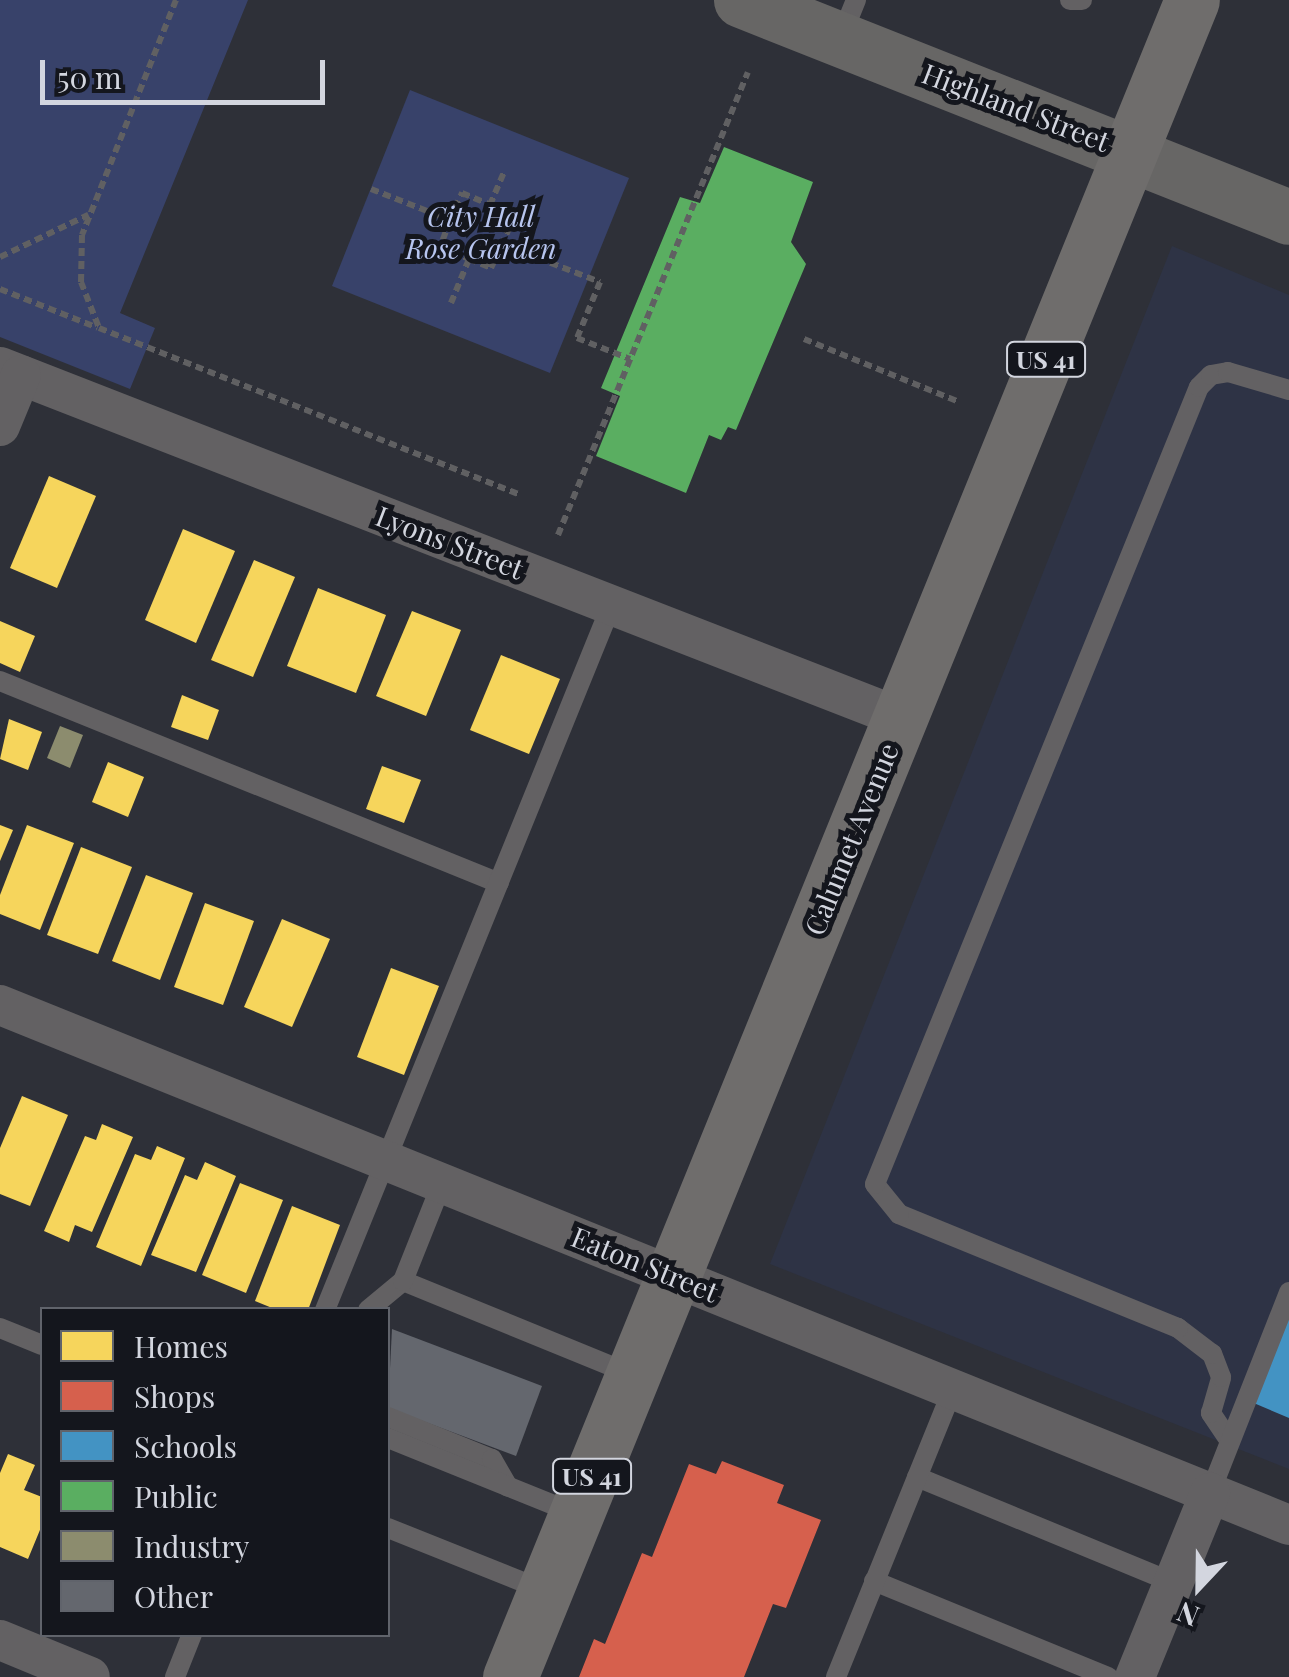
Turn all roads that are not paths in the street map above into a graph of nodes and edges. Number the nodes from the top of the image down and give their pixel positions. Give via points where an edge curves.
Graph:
1 (741, 0) edge
2 (1070, 0) edge
3 (1082, 0) edge
4 (1192, 0) edge
5 (848, 19) edge
6 (1130, 152) junction
7 (1289, 218) edge
8 (10, 371) edge
9 (1289, 390) edge
10 (0, 426) edge
11 (611, 606) junction
12 (0, 681) edge
13 (900, 718) junction
14 (499, 883) junction
15 (0, 1005) edge
16 (386, 1160) junction
17 (442, 1183) junction
18 (674, 1276) junction
19 (403, 1281) junction
20 (1289, 1292) edge
21 (326, 1307) edge
22 (370, 1307) edge
23 (0, 1328) edge
24 (40, 1344) edge
25 (633, 1374) junction
26 (953, 1389) junction
27 (390, 1417) edge
28 (1227, 1437) junction
29 (390, 1439) edge
30 (917, 1477) junction
31 (508, 1487) junction
32 (1210, 1493) junction
33 (576, 1514) junction
34 (1289, 1525) edge
35 (390, 1529) edge
36 (874, 1581) junction
37 (1174, 1583) junction
38 (545, 1590) junction
39 (191, 1637) edge
40 (0, 1640) edge
41 (90, 1677) edge
42 (174, 1677) edge
43 (510, 1677) edge
44 (836, 1677) edge
45 (1108, 1677) edge
46 (1136, 1677) edge

1 - 5 street, Highland Street
2 - 3 lane
4 - 6 main road, Calumet Avenue / US 41
5 - 6 street, Highland Street
6 - 7 street, Highland Street
6 - 13 main road, Calumet Avenue / US 41
8 - 10 street
8 - 11 street, Lyons Street
9 - 28 lane via 1228,372 1210,375 1198,387 875,1184 899,1214 1178,1328 1212,1354 1222,1376 1211,1412
11 - 13 street, Lyons Street
11 - 14 lane
12 - 14 lane
13 - 18 main road, Calumet Avenue / US 41
14 - 16 lane
15 - 16 street, Eaton Street
16 - 17 street, Eaton Street
16 - 21 lane
17 - 18 street, Eaton Street
17 - 19 lane
18 - 25 main road, Calumet Avenue / US 41
18 - 26 street, Eaton Street
19 - 22 lane
19 - 25 lane
20 - 28 lane via 1240,1424
23 - 24 lane
25 - 33 main road, Calumet Avenue / US 41
26 - 30 lane
26 - 32 street, Eaton Street
27 - 31 lane via 492,1459
28 - 32 lane
29 - 31 lane
30 - 36 lane
30 - 37 lane
31 - 33 lane
32 - 34 street, Eaton Street
32 - 37 street
33 - 38 main road, Calumet Avenue / US 41
35 - 38 lane
36 - 44 lane
36 - 45 lane
37 - 46 street
38 - 43 main road, Calumet Avenue / US 41
39 - 42 lane
40 - 41 street

